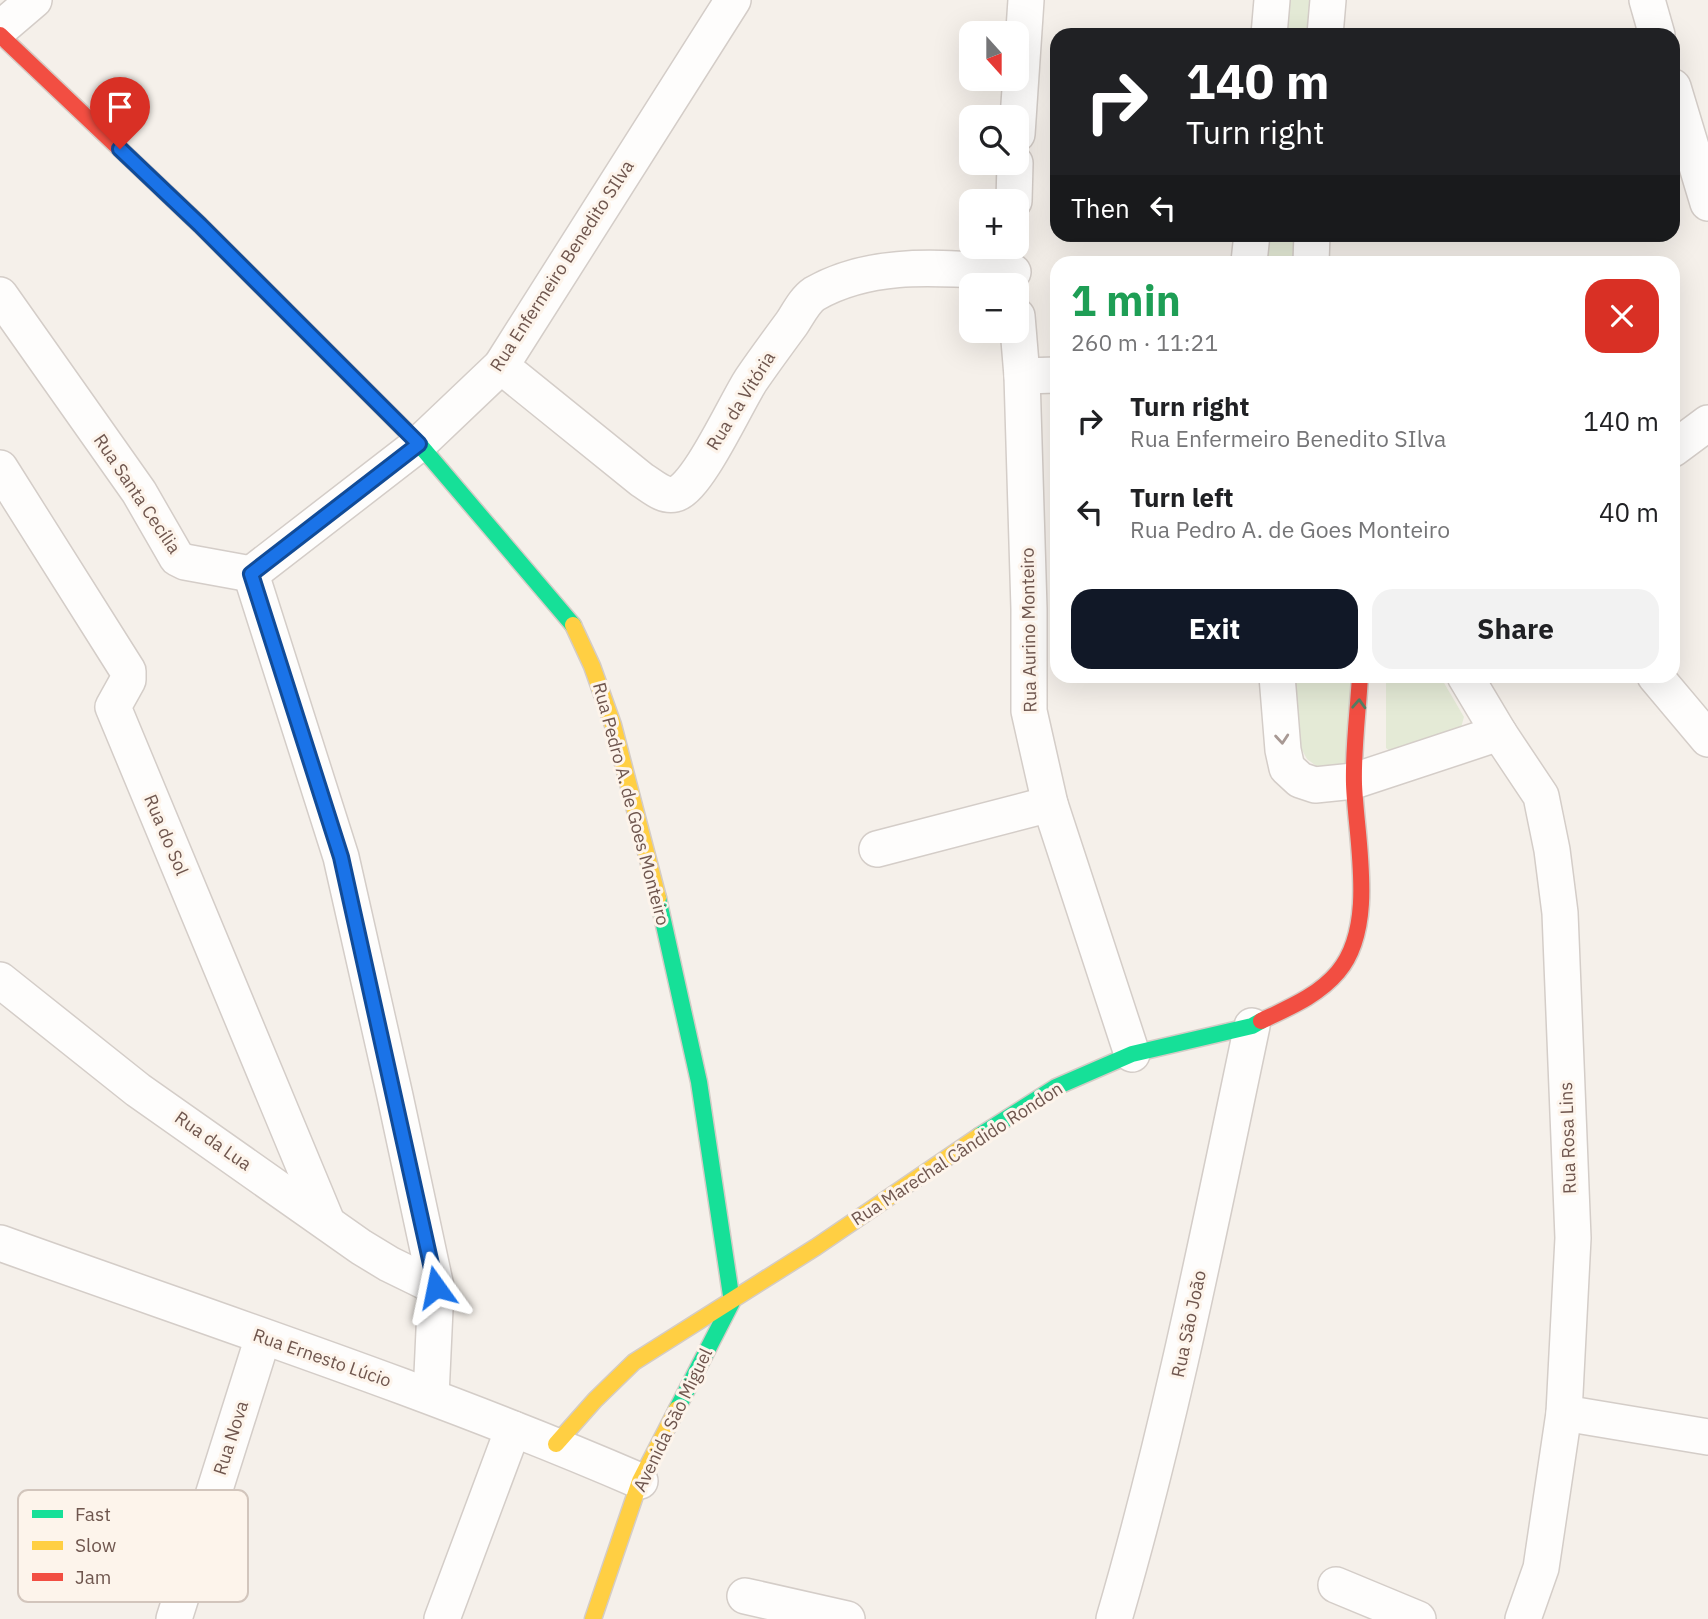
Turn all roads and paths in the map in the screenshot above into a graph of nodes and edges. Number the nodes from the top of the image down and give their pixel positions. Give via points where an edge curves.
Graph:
1 (34, 0) edge
2 (733, 0) edge
3 (1026, 0) edge
4 (1272, 0) edge
5 (1328, 0) edge
6 (1647, 0) edge
7 (1270, 28) edge
8 (1326, 28) edge
9 (1655, 28) edge
10 (0, 29) edge
11 (0, 35) edge
12 (1019, 105) edge
13 (1680, 110) edge
14 (1708, 203) edge
15 (1014, 268) edge
16 (0, 295) edge
17 (1019, 343) edge
18 (501, 366) junction
19 (1050, 375) edge
20 (1021, 376) junction
21 (1708, 423) edge
22 (419, 444) junction
23 (1680, 444) edge
24 (0, 468) edge
25 (251, 574) junction
26 (1278, 683) edge
27 (1360, 683) edge
28 (1469, 683) edge
29 (1661, 683) edge
30 (1499, 733) junction
31 (1708, 739) edge
32 (1354, 781) junction
33 (1050, 804) junction
34 (877, 849) dead end
35 (0, 980) edge
36 (1252, 1026) junction
37 (1132, 1054) junction
38 (327, 1222) junction
39 (0, 1243) edge
40 (436, 1287) junction
41 (732, 1302) junction
42 (263, 1337) junction
43 (431, 1396) junction
44 (1564, 1413) junction
45 (513, 1429) junction
46 (1708, 1437) edge
47 (556, 1444) junction
48 (640, 1481) junction
49 (215, 1490) edge
50 (1336, 1586) dead end
51 (745, 1596) dead end
52 (179, 1602) edge
53 (174, 1619) edge
54 (442, 1619) edge
55 (593, 1619) edge
56 (847, 1619) edge
57 (1114, 1619) edge
58 (1419, 1619) edge
59 (1523, 1619) edge

1 - 10 street
2 - 18 street, Rua Enfermeiro Benedito SIlva
3 - 12 street
4 - 7 street
5 - 8 street
6 - 9 street
11 - 22 street, Rua Pedro A. de Goes Monteiro via 200,225
13 - 14 street
15 - 18 street, Rua da Vitória via 879,271 856,275 811,296 750,382 697,474 679,494 662,492 642,480
16 - 25 street, Rua Santa Cecília via 139,492 177,558
17 - 20 street, Rua Aurino Monteiro
18 - 22 street, Rua Enfermeiro Benedito SIlva
19 - 20 street
20 - 33 street, Rua Aurino Monteiro via 1030,711
21 - 23 street
22 - 25 street, Rua Enfermeiro Benedito SIlva
22 - 41 street, Rua Pedro A. de Goes Monteiro via 576,628 592,666 613,725 661,909 699,1082
24 - 38 street, Rua do Sol via 128,671 113,708
25 - 40 street via 341,857
26 -> 32 street via 1287,768 1300,780 1315,785
32 -> 27 street, Rua Marechal Cândido Rondon
28 - 30 street, Rua Rosa Lins
29 - 31 street
30 - 32 street
30 - 44 street, Rua Rosa Lins via 1541,796 1560,913 1573,1238
32 - 36 street, Rua Marechal Cândido Rondon via 1361,906 1354,945 1338,972 1314,994
33 - 34 street
33 - 37 street, Rua Aurino Monteiro
35 - 38 street, Rua da Lua via 138,1090
36 - 37 street, Rua Marechal Cândido Rondon
36 - 57 street, Rua São João via 1174,1393
37 - 41 street, Rua Marechal Cândido Rondon via 1056,1087
38 - 40 street, Rua da Lua via 376,1256
39 - 42 street, Rua Ernesto Lúcio
40 - 43 street
41 - 47 street, Rua Marechal Cândido Rondon via 634,1362
41 - 48 street, Avenida São Miguel
42 - 43 street, Rua Ernesto Lúcio
42 - 49 street, Rua Nova
43 - 45 street, Rua Ernesto Lúcio
44 - 46 street
44 - 59 street, Rua Rosa Lins via 1541,1567
45 - 47 street, Rua Ernesto Lúcio
45 - 54 street
47 - 48 street, Rua Ernesto Lúcio
48 - 55 street, Avenida São Miguel
50 - 58 street
51 - 56 street
52 - 53 street, Rua Nova

